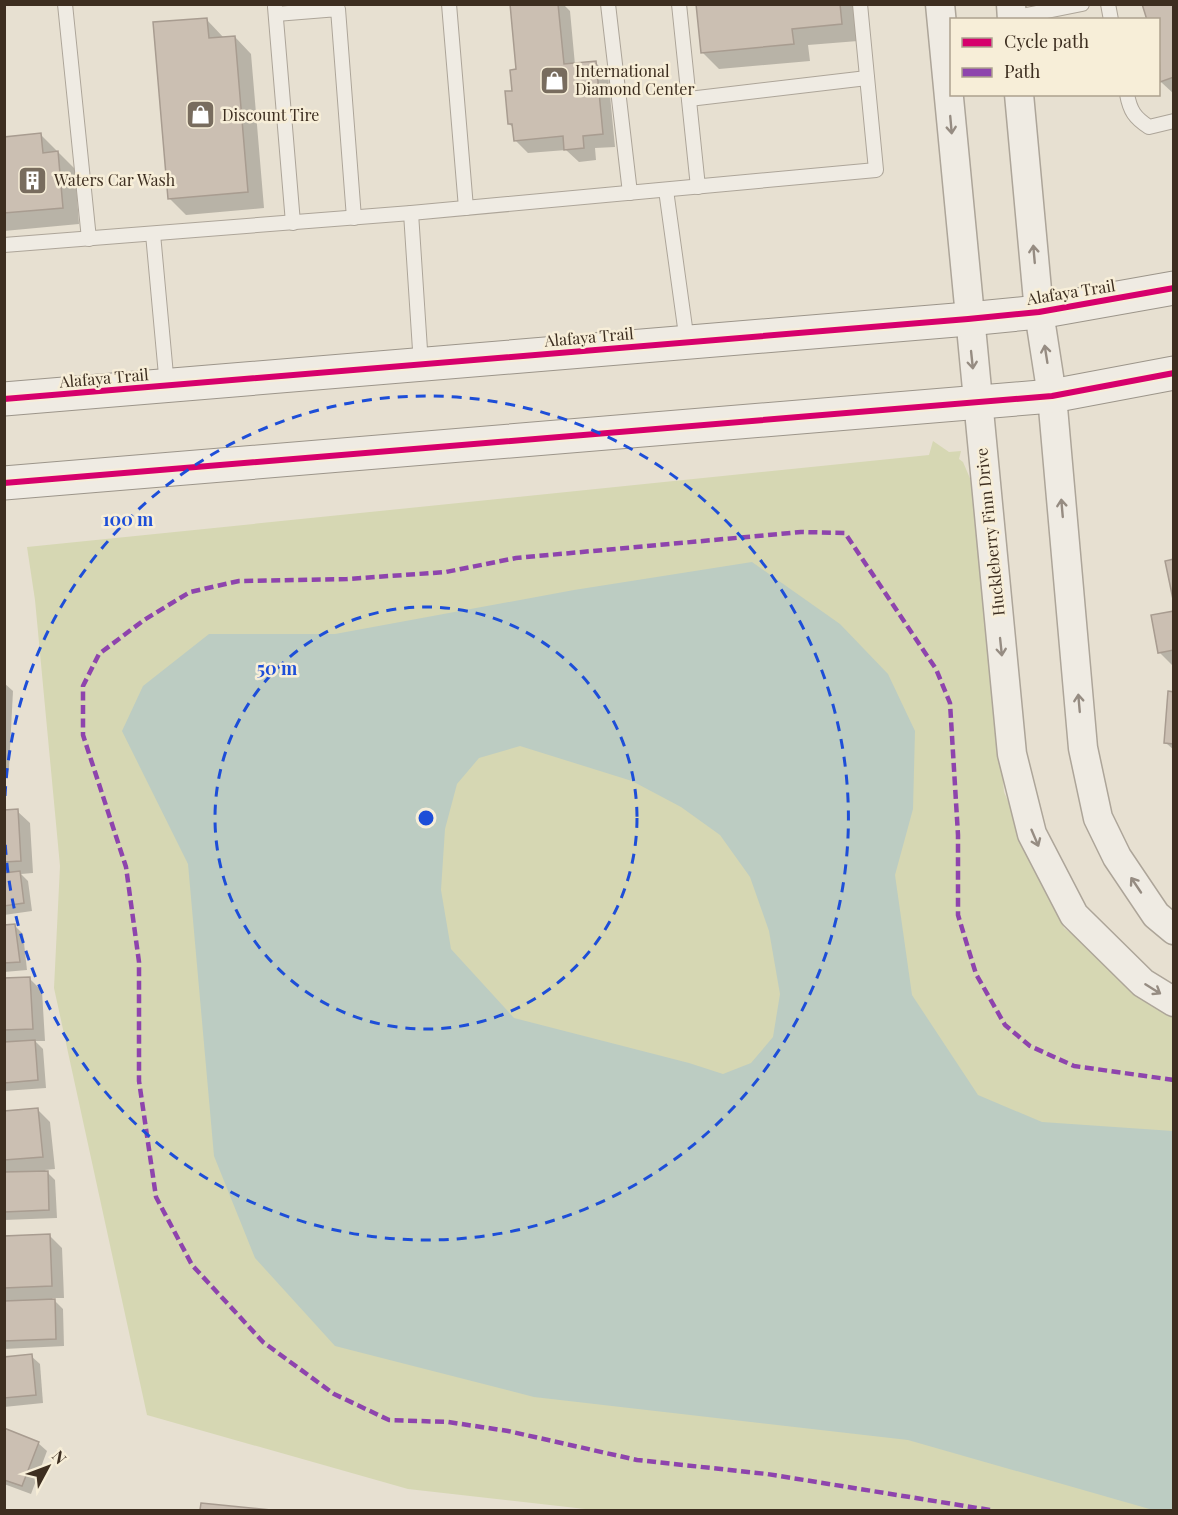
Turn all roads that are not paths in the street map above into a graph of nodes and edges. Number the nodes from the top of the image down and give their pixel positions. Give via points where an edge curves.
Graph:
1 (65, 4) edge
2 (449, 4) edge
3 (608, 4) edge
4 (680, 4) edge
5 (860, 4) edge
6 (940, 4) edge
7 (1082, 4) edge
8 (275, 9) edge
9 (1011, 14) edge
10 (867, 78) junction
11 (1019, 96) edge
12 (1127, 96) edge
13 (689, 99) junction
14 (1173, 121) edge
15 (698, 187) junction
16 (666, 190) junction
17 (630, 193) junction
18 (466, 208) junction
19 (411, 213) junction
20 (354, 218) junction
21 (293, 223) junction
22 (153, 234) junction
23 (89, 239) junction
24 (4, 245) edge
25 (1173, 288) edge
26 (1039, 312) junction
27 (968, 319) junction
28 (687, 343) junction
29 (421, 365) junction
30 (1173, 373) edge
31 (167, 386) junction
32 (1052, 396) junction
33 (4, 399) edge
34 (976, 400) junction
35 (4, 483) edge
36 (1173, 930) edge
37 (1173, 1002) edge

1 - 23 lane
2 - 18 lane
3 - 17 lane
4 - 13 lane
5 - 10 lane
6 -> 27 street, Huckleberry Finn Drive
7 - 9 lane
8 - 20 lane via 338,9
8 - 21 lane
10 - 13 lane
10 - 15 lane via 876,170
26 -> 11 street
12 - 14 lane via 1137,120 1149,126
13 - 15 lane
15 - 16 lane
16 - 17 lane
16 - 28 lane
17 - 18 lane
18 - 19 lane
19 - 20 lane
19 - 29 lane
20 - 21 lane
21 - 22 lane
22 - 23 lane
22 - 31 lane
23 - 24 lane
25 - 26 main road, Alafaya Trail
26 - 27 main road, Alafaya Trail
32 -> 26 street
27 - 28 main road, Alafaya Trail
27 -> 34 street, Huckleberry Finn Drive
28 - 29 main road, Alafaya Trail
29 - 31 main road, Alafaya Trail
30 - 32 main road
31 - 33 main road, Alafaya Trail
32 - 34 main road
36 -> 32 street via 1149,905 1117,857 1098,818 1083,748
34 - 35 main road
34 -> 37 street, Huckleberry Finn Drive via 1012,754 1032,834 1074,915 1143,983

